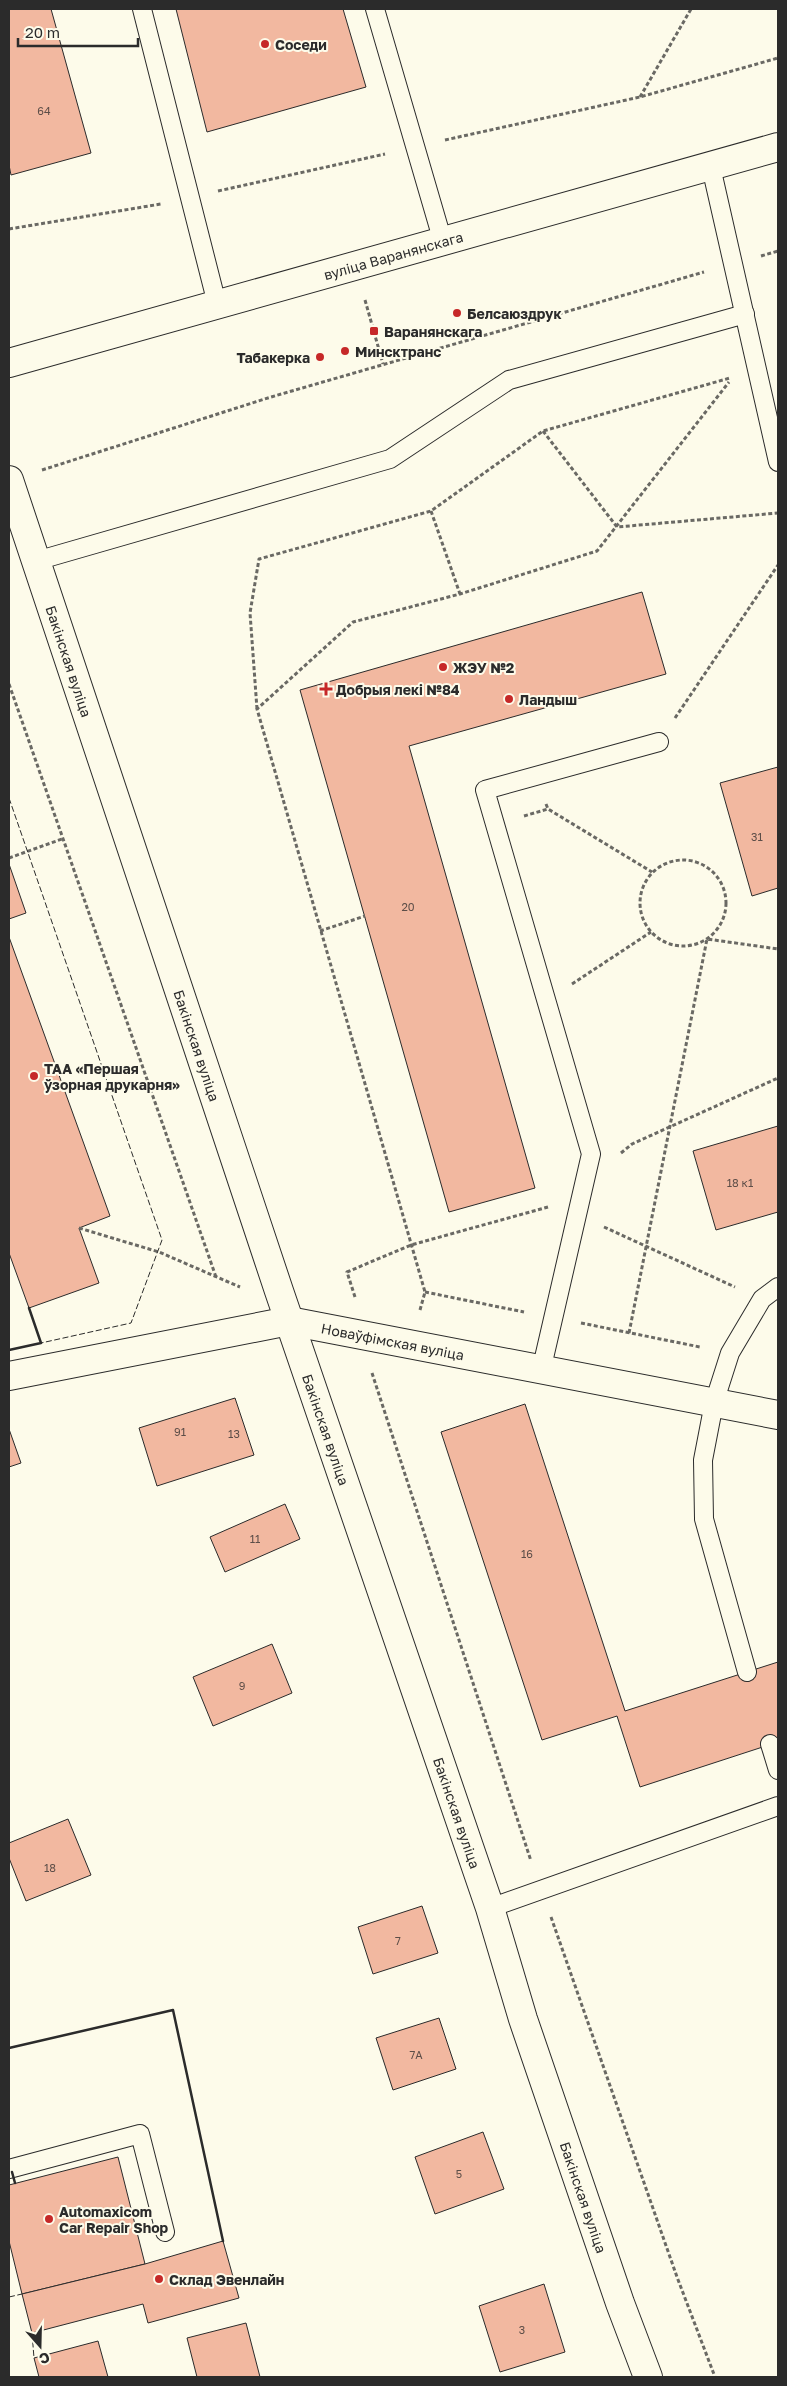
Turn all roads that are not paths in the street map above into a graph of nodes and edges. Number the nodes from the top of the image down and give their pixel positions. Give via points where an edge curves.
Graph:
1 (142, 9) edge
2 (376, 9) edge
3 (778, 147) edge
4 (711, 167) junction
5 (443, 242) junction
6 (217, 304) junction
7 (745, 314) junction
8 (9, 363) edge
9 (778, 462) edge
10 (9, 480) edge
11 (36, 561) junction
12 (659, 742) road end
13 (778, 1287) edge
14 (289, 1321) junction
15 (541, 1370) junction
16 (9, 1376) edge
17 (714, 1403) junction
18 (778, 1415) edge
19 (747, 1672) dead end
20 (770, 1744) dead end
21 (778, 1770) edge
22 (778, 1806) edge
23 (490, 1908) junction
24 (9, 2169) edge
25 (165, 2232) dead end
26 (648, 2377) edge

1 - 6 lane
2 - 5 lane
3 - 4 street, вуліца Варанянскага
4 - 5 street, вуліца Варанянскага
4 - 7 lane
5 - 6 street, вуліца Варанянскага
6 - 8 street, вуліца Варанянскага
7 - 9 lane
7 - 11 lane via 509,380 390,459
10 - 11 street, Бакінская вуліца
11 - 14 street, Бакінская вуліца
12 - 15 lane via 486,790 591,1154
13 - 17 lane via 762,1299 730,1353
14 - 15 street, Новаўфімская вуліца
14 - 16 street, Новаўфімская вуліца
14 - 23 street, Бакінская вуліца
15 - 17 street, Новаўфімская вуліца
17 - 18 street, Новаўфімская вуліца
17 - 19 lane via 703,1460 704,1518
20 - 21 lane
22 - 23 lane
23 - 26 street, Бакінская вуліца via 529,2038
24 - 25 lane via 140,2134

